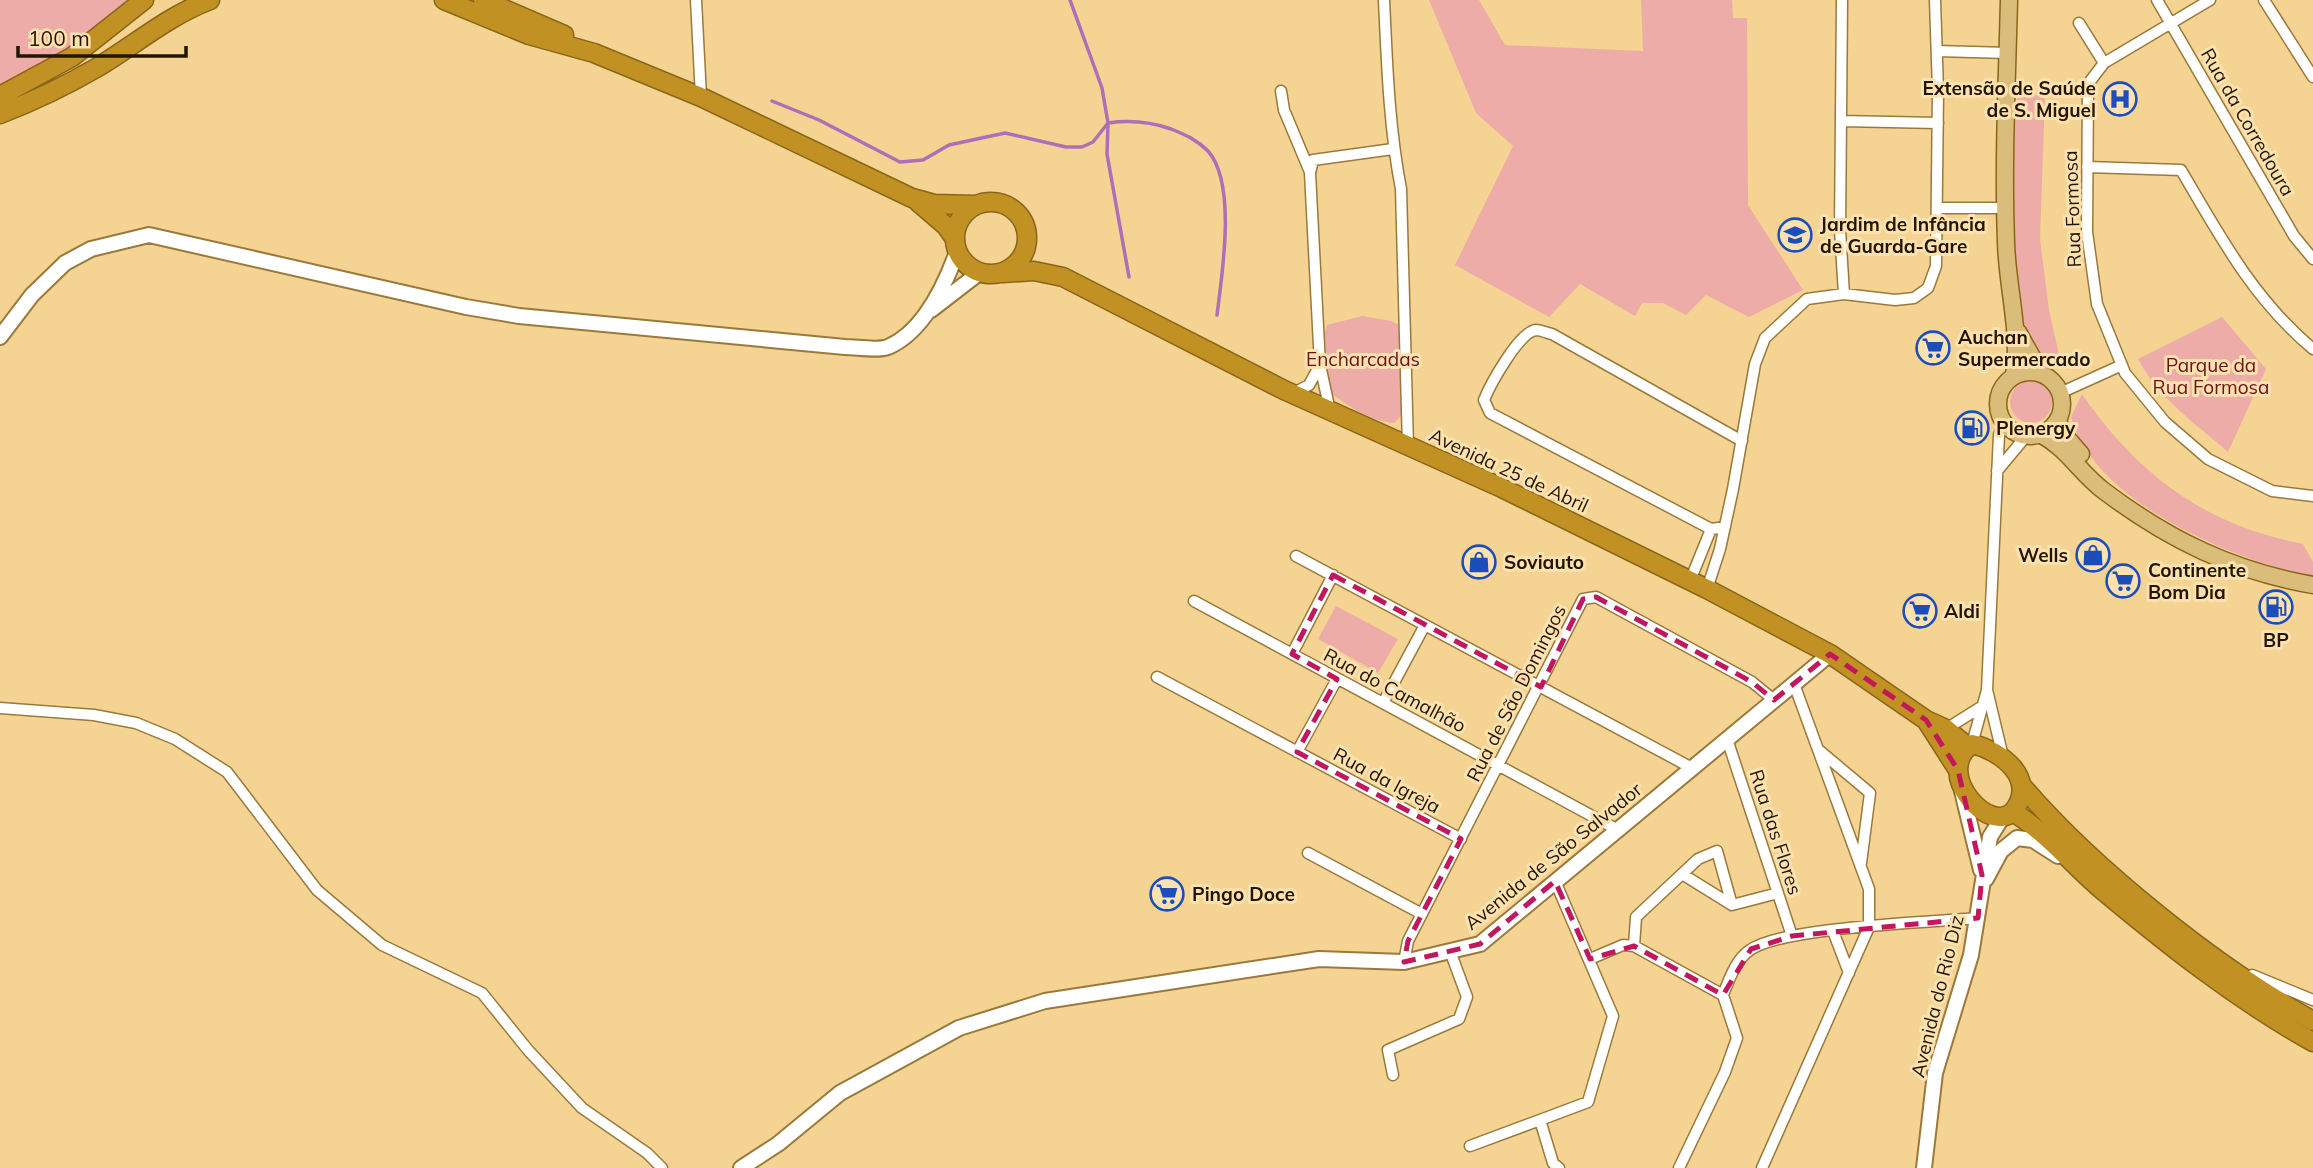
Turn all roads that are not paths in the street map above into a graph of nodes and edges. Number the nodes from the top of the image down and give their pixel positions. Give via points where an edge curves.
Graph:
1 (144, 0) edge
2 (210, 0) edge
3 (435, 0) edge
4 (696, 0) edge
5 (1384, 0) edge
6 (1842, 0) edge
7 (1935, 0) edge
8 (2009, 0) edge
9 (2157, 0) edge
10 (2210, 0) edge
11 (2264, 0) edge
12 (485, 1) edge
13 (449, 2) edge
14 (2079, 23) dead end
15 (2171, 25) junction
16 (1937, 51) junction
17 (594, 53) junction
18 (2008, 53) junction
19 (2104, 63) junction
20 (2313, 78) edge
21 (1281, 91) dead end
22 (0, 96) edge
23 (701, 97) junction
24 (0, 114) edge
25 (1841, 121) junction
26 (1938, 122) junction
27 (1393, 149) junction
28 (2087, 167) junction
29 (1310, 173) junction
30 (912, 198) junction
31 (975, 205) junction
32 (1937, 208) junction
33 (2005, 208) junction
34 (1027, 238) junction
35 (956, 246) junction
36 (2313, 259) edge
37 (979, 273) junction
38 (1003, 273) junction
39 (1063, 278) junction
40 (1844, 294) junction
41 (924, 315) junction
42 (2017, 330) junction
43 (0, 337) edge
44 (2313, 349) edge
45 (1320, 365) junction
46 (2122, 365) junction
47 (2041, 373) junction
48 (2014, 376) junction
49 (2060, 393) junction
50 (1292, 394) junction
51 (1331, 411) junction
52 (2057, 419) junction
53 (2004, 424) junction
54 (2034, 435) junction
55 (1742, 441) junction
56 (1408, 447) junction
57 (1997, 471) junction
58 (2313, 496) edge
59 (2138, 514) junction
60 (1725, 527) junction
61 (1711, 529) junction
62 (1296, 555) dead end
63 (1333, 575) junction
64 (1690, 581) junction
65 (2313, 585) edge
66 (1707, 589) junction
67 (1194, 601) dead end
68 (1424, 625) junction
69 (1292, 654) junction
70 (1830, 654) junction
71 (1157, 677) dead end
72 (1337, 679) junction
73 (1794, 684) junction
74 (1541, 687) junction
75 (1987, 690) junction
76 (1774, 700) junction
77 (1383, 703) junction
78 (1982, 706) junction
79 (0, 708) edge
80 (1926, 720) junction
81 (1945, 729) junction
82 (1727, 739) junction
83 (1970, 745) junction
84 (1819, 750) junction
85 (1297, 752) junction
86 (2004, 758) junction
87 (1500, 766) junction
88 (1692, 768) junction
89 (1958, 770) junction
90 (2022, 786) junction
91 (1962, 788) junction
92 (2008, 814) junction
93 (1618, 830) junction
94 (1461, 839) junction
95 (1308, 853) dead end
96 (2069, 859) junction
97 (1861, 867) junction
98 (1682, 874) junction
99 (1982, 874) junction
100 (1556, 881) junction
101 (1980, 890) junction
102 (1778, 893) junction
103 (1732, 905) junction
104 (1422, 914) junction
105 (1978, 918) junction
106 (1869, 927) junction
107 (1833, 932) junction
108 (1792, 936) junction
109 (1634, 946) junction
110 (1450, 951) junction
111 (1590, 959) junction
112 (1404, 962) junction
113 (2236, 971) junction
114 (1849, 973) junction
115 (1723, 995) junction
116 (2313, 1000) edge
117 (2313, 1021) edge
118 (2313, 1042) edge
119 (1393, 1075) dead end
120 (1539, 1120) junction
121 (1470, 1146) dead end
122 (662, 1168) edge
123 (741, 1168) edge
124 (1559, 1168) edge
125 (1679, 1168) edge
126 (1762, 1168) edge
127 (1924, 1168) edge

1 - 22 highway via 72,57
2 - 24 highway via 157,26 99,66
3 - 13 highway
4 - 23 street
5 - 27 street
6 - 25 street
7 - 16 street
8 - 18 main road
9 - 15 street, Rua da Corredoura
10 - 15 street
11 - 20 street
12 - 17 highway
13 - 17 highway via 529,35
14 - 19 street
15 - 19 street
15 - 36 street, Rua da Corredoura via 2294,236
16 - 18 street
16 - 26 street
17 - 23 highway
18 - 33 main road
19 - 28 street, Rua Formosa via 2088,85
21 - 29 street via 1284,110
23 - 30 highway
25 - 26 street
25 - 40 street
26 - 32 street
27 - 29 street via 1313,160
27 - 56 street via 1401,189
28 - 44 street via 2181,170 2239,270
28 - 46 street, Rua Formosa via 2090,268 2097,304
29 - 45 street
30 - 31 highway, Avenida 25 de Abril via 934,204
30 - 35 highway via 946,226
31 - 34 highway, Avenida 25 de Abril via 996,202 1014,210
31 - 35 highway via 960,219
32 - 33 street
32 - 40 street via 1936,266 1928,288 1914,298 1895,300
33 - 42 main road via 2007,281
34 - 38 highway via 1021,259
34 - 39 highway, Avenida 25 de Abril via 1037,256
35 - 37 highway via 962,261
35 - 41 main road
37 - 38 highway, Avenida 25 de Abril
37 - 41 main road
38 - 39 highway, Avenida 25 de Abril via 1034,271
39 - 50 highway, Avenida 25 de Abril
40 - 55 street via 1807,299 1765,338 1755,364
41 - 43 main road via 887,348 533,317 466,307 149,235 91,249 65,263 32,295
42 - 47 main road
42 - 48 main road
45 - 50 street via 1309,385
45 - 51 street
46 - 49 street
46 - 58 street, Rua Formosa via 2165,422 2208,459 2272,491
47 - 48 main road
47 - 49 main road
48 - 53 main road via 1999,394
49 - 52 main road
50 - 51 highway, Avenida 25 de Abril
51 - 56 highway, Avenida 25 de Abril
52 - 54 main road
52 - 59 main road via 2074,446
53 - 54 main road via 2018,434
53 - 57 street
54 - 57 street
54 - 59 main road via 2067,452 2102,490
55 - 60 street
55 - 61 street via 1552,334 1536,330 1524,335 1484,400 1490,413
56 - 64 highway, Avenida 25 de Abril
57 - 75 street
59 - 65 main road via 2200,553 2277,579
60 - 61 street
60 - 66 street
61 - 64 street
62 - 63 street
63 - 68 street
63 - 69 street
64 - 66 highway, Avenida 25 de Abril
66 - 70 highway, Avenida 25 de Abril
67 - 69 street, Rua do Camalhão
68 - 74 street
68 - 77 street
69 - 72 street, Rua do Camalhão
70 - 73 main road, Avenida de São Salvador
70 - 80 highway, Avenida 25 de Abril
71 - 85 street, Rua da Igreja
72 - 77 street, Rua do Camalhão
72 - 85 street
73 - 76 main road, Avenida de São Salvador
73 - 84 street
74 - 76 street, Rua de São Domingos via 1583,599 1596,597 1752,682
74 - 87 street, Rua de São Domingos
74 - 88 street
75 - 78 street
75 - 86 street
76 - 82 main road, Avenida de São Salvador
77 - 87 street, Rua do Camalhão
78 - 81 street
78 - 83 street
79 - 122 street via 136,723 175,738 227,772 317,890 382,945 482,993 582,1108
80 - 81 highway, Avenida 25 de Abril
80 - 89 highway, Avenida 25 de Abril
81 - 83 highway, Avenida 25 de Abril
82 - 88 main road, Avenida de São Salvador
82 - 102 street, Rua das Flores
83 - 86 highway via 1986,747
83 - 89 highway
84 - 97 street
84 - 97 street via 1870,793
85 - 94 street, Rua da Igreja
86 - 90 highway
87 - 93 street, Rua do Camalhão
87 - 94 street, Rua de São Domingos
88 - 93 main road, Avenida de São Salvador
89 - 91 highway
90 - 92 highway via 2020,799
90 - 113 highway via 2131,890
91 - 92 highway via 1974,806 1987,814
91 - 99 main road, Avenida do Rio Diz
92 - 96 highway via 2029,822
92 - 99 main road, Avenida do Rio Diz via 1990,837
93 - 100 main road, Avenida de São Salvador
94 - 104 street, Rua de São Domingos
95 - 104 street
96 - 101 main road via 2033,840 2017,838 2001,851
96 - 118 highway via 2199,968
97 - 106 street via 1869,889
98 - 103 street
98 - 103 street via 1698,859 1717,852
98 - 109 street via 1636,917
99 - 101 main road, Avenida do Rio Diz
100 - 110 main road, Avenida de São Salvador via 1480,944
100 - 111 street
101 - 105 main road, Avenida do Rio Diz
102 - 103 street
102 - 108 street, Rua das Flores
104 - 112 street, Rua de São Domingos via 1408,940
105 - 106 street
105 - 127 main road, Avenida do Rio Diz via 1936,1073
106 - 107 street
106 - 114 street
107 - 108 street
107 - 114 street
108 - 115 street via 1751,949 1733,971
109 - 111 street via 1623,945
109 - 115 street
110 - 112 main road, Avenida de São Salvador
110 - 119 street via 1467,997 1459,1019 1388,1050
111 - 120 street via 1613,1016 1595,1084 1588,1101
112 - 123 main road, Avenida de São Salvador via 1319,959 1045,1000 959,1028 840,1093
113 - 116 street
113 - 117 highway
114 - 126 street
115 - 125 street via 1737,1038
120 - 121 street
120 - 124 street via 1553,1163

